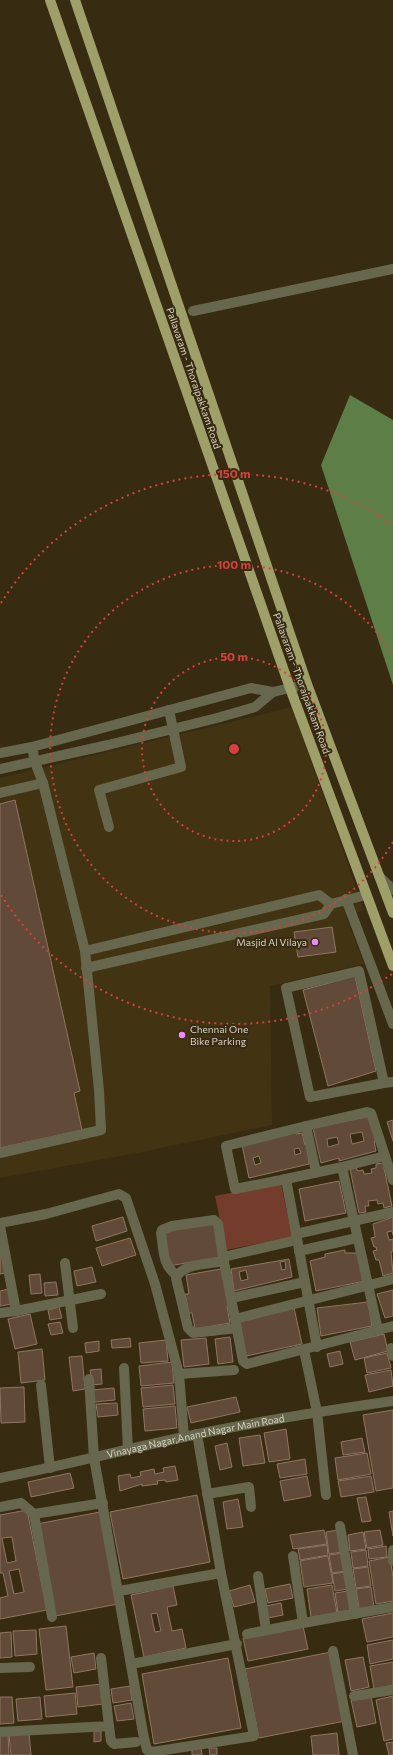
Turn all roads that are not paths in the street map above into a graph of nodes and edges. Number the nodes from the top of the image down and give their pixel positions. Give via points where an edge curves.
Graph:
1 (50, 0) edge
2 (75, 0) edge
3 (393, 269) edge
4 (193, 311) dead end
5 (307, 684) junction
6 (290, 688) junction
7 (273, 692) junction
8 (169, 710) junction
9 (173, 729) junction
10 (87, 732) junction
11 (32, 747) junction
12 (91, 749) junction
13 (0, 753) edge
14 (35, 762) junction
15 (0, 769) edge
16 (43, 783) junction
17 (0, 793) edge
18 (109, 828) dead end
19 (379, 876) junction
20 (393, 890) edge
21 (366, 895) junction
22 (346, 899) junction
23 (331, 904) junction
24 (393, 913) edge
25 (85, 951) junction
26 (393, 966) edge
27 (86, 968) junction
28 (393, 1024) edge
29 (388, 1083) edge
30 (306, 1126) junction
31 (0, 1153) edge
32 (385, 1156) junction
33 (342, 1167) junction
34 (316, 1172) junction
35 (286, 1179) junction
36 (393, 1180) edge
37 (393, 1212) edge
38 (0, 1222) edge
39 (353, 1222) junction
40 (0, 1226) edge
41 (297, 1237) junction
42 (357, 1238) junction
43 (299, 1251) junction
44 (224, 1259) junction
45 (65, 1263) dead end
46 (177, 1276) junction
47 (393, 1279) edge
48 (305, 1282) junction
49 (369, 1285) junction
50 (101, 1294) dead end
51 (232, 1298) junction
52 (70, 1301) junction
53 (308, 1302) junction
54 (16, 1311) junction
55 (0, 1314) edge
56 (236, 1324) junction
57 (393, 1326) edge
58 (73, 1328) dead end
59 (378, 1330) junction
60 (317, 1347) junction
61 (305, 1352) junction
62 (124, 1368) dead end
63 (234, 1370) dead end
64 (179, 1374) junction
65 (89, 1379) dead end
66 (41, 1385) dead end
67 (393, 1401) edge
68 (317, 1412) junction
69 (197, 1434) junction
70 (184, 1437) junction
71 (128, 1450) junction
72 (94, 1458) junction
73 (50, 1468) junction
74 (0, 1478) edge
75 (207, 1494) junction
76 (326, 1496) dead end
77 (103, 1503) junction
78 (0, 1507) edge
79 (251, 1507) dead end
80 (34, 1514) junction
81 (340, 1526) dead end
82 (393, 1550) edge
83 (293, 1556) dead end
84 (393, 1561) edge
85 (221, 1573) junction
86 (258, 1576) dead end
87 (119, 1591) junction
88 (393, 1607) edge
89 (355, 1614) junction
90 (52, 1617) dead end
91 (303, 1623) junction
92 (266, 1630) junction
93 (247, 1634) dead end
94 (237, 1644) junction
95 (333, 1651) dead end
96 (101, 1658) dead end
97 (130, 1664) junction
98 (0, 1668) edge
99 (30, 1668) dead end
100 (393, 1690) edge
101 (354, 1696) dead end
102 (109, 1726) junction
103 (0, 1732) edge
104 (136, 1742) dead end
105 (353, 1755) edge

1 - 6 main road, Pallavaram - Thoraipakkam Road
2 - 5 main road, Pallavaram - Thoraipakkam Road
3 - 4 street
5 - 6 street
5 - 19 main road, Pallavaram - Thoraipakkam Road
6 - 7 street
6 - 21 main road, Pallavaram - Thoraipakkam Road
7 - 8 street via 251,688
7 - 9 street via 255,707
8 - 9 street
8 - 10 street
9 - 12 street
9 - 18 street via 181,767 99,790
10 - 11 street
10 - 12 street
11 - 13 street
11 - 14 street
12 - 14 street
14 - 15 street
14 - 16 street
16 - 17 street
16 - 25 street
19 - 20 street
19 - 24 main road, Pallavaram - Thoraipakkam Road
21 - 22 street
21 - 26 main road, Pallavaram - Thoraipakkam Road
22 - 23 street
22 - 28 street
23 - 25 street via 319,895
23 - 27 street via 324,914
25 - 27 street
27 - 31 street via 101,1130
29 - 29 street via 359,971 286,988 310,1097
30 - 32 street via 370,1113
30 - 34 street
30 - 35 street via 226,1146 235,1189
32 - 33 street
32 - 36 street
33 - 34 street
33 - 39 street
34 - 35 street
35 - 41 street
37 - 39 street
38 - 64 street via 46,1214 119,1194 126,1198 155,1284
39 - 41 street
39 - 42 street
40 - 54 street
41 - 43 street
41 - 44 street
42 - 43 street
42 - 49 street
43 - 48 street
44 - 46 street via 187,1268
44 - 46 street via 218,1224 214,1220 167,1227 161,1233 166,1262 168,1269
44 - 51 street
45 - 52 street
46 - 56 street via 188,1328 193,1334
47 - 49 street
48 - 51 street
48 - 53 street
49 - 53 street
49 - 59 street
50 - 52 street
51 - 56 street
52 - 54 street
52 - 58 street
53 - 56 street
53 - 60 street
54 - 55 street
56 - 61 street via 243,1361 247,1364
57 - 59 street
59 - 60 street
60 - 61 street
61 - 68 street
62 - 71 street
63 - 64 street
64 - 70 street
65 - 72 street
66 - 73 street
67 - 68 street, Vinayaga Nagar,Anand Nagar Main Road
68 - 69 street, Vinayaga Nagar,Anand Nagar Main Road
68 - 76 street
69 - 70 street, Vinayaga Nagar,Anand Nagar Main Road
69 - 75 street
70 - 71 street, Vinayaga Nagar,Anand Nagar Main Road
71 - 72 street, Vinayaga Nagar,Anand Nagar Main Road
72 - 73 street, Vinayaga Nagar,Anand Nagar Main Road
72 - 77 street
73 - 74 street, Vinayaga Nagar,Anand Nagar Main Road
75 - 79 street via 249,1487
75 - 85 street
77 - 80 street
77 - 87 street
78 - 80 street via 21,1503
80 - 90 street
81 - 89 street
82 - 84 street
83 - 91 street
85 - 87 street
85 - 94 street
86 - 92 street
87 - 97 street
88 - 89 street
89 - 91 street
91 - 92 street
92 - 93 street
94 - 97 street
94 - 97 street via 254,1736 156,1752 147,1750
95 - 105 street
96 - 102 street
98 - 99 street
100 - 101 street
102 - 103 street
102 - 104 street via 111,1741 114,1744

